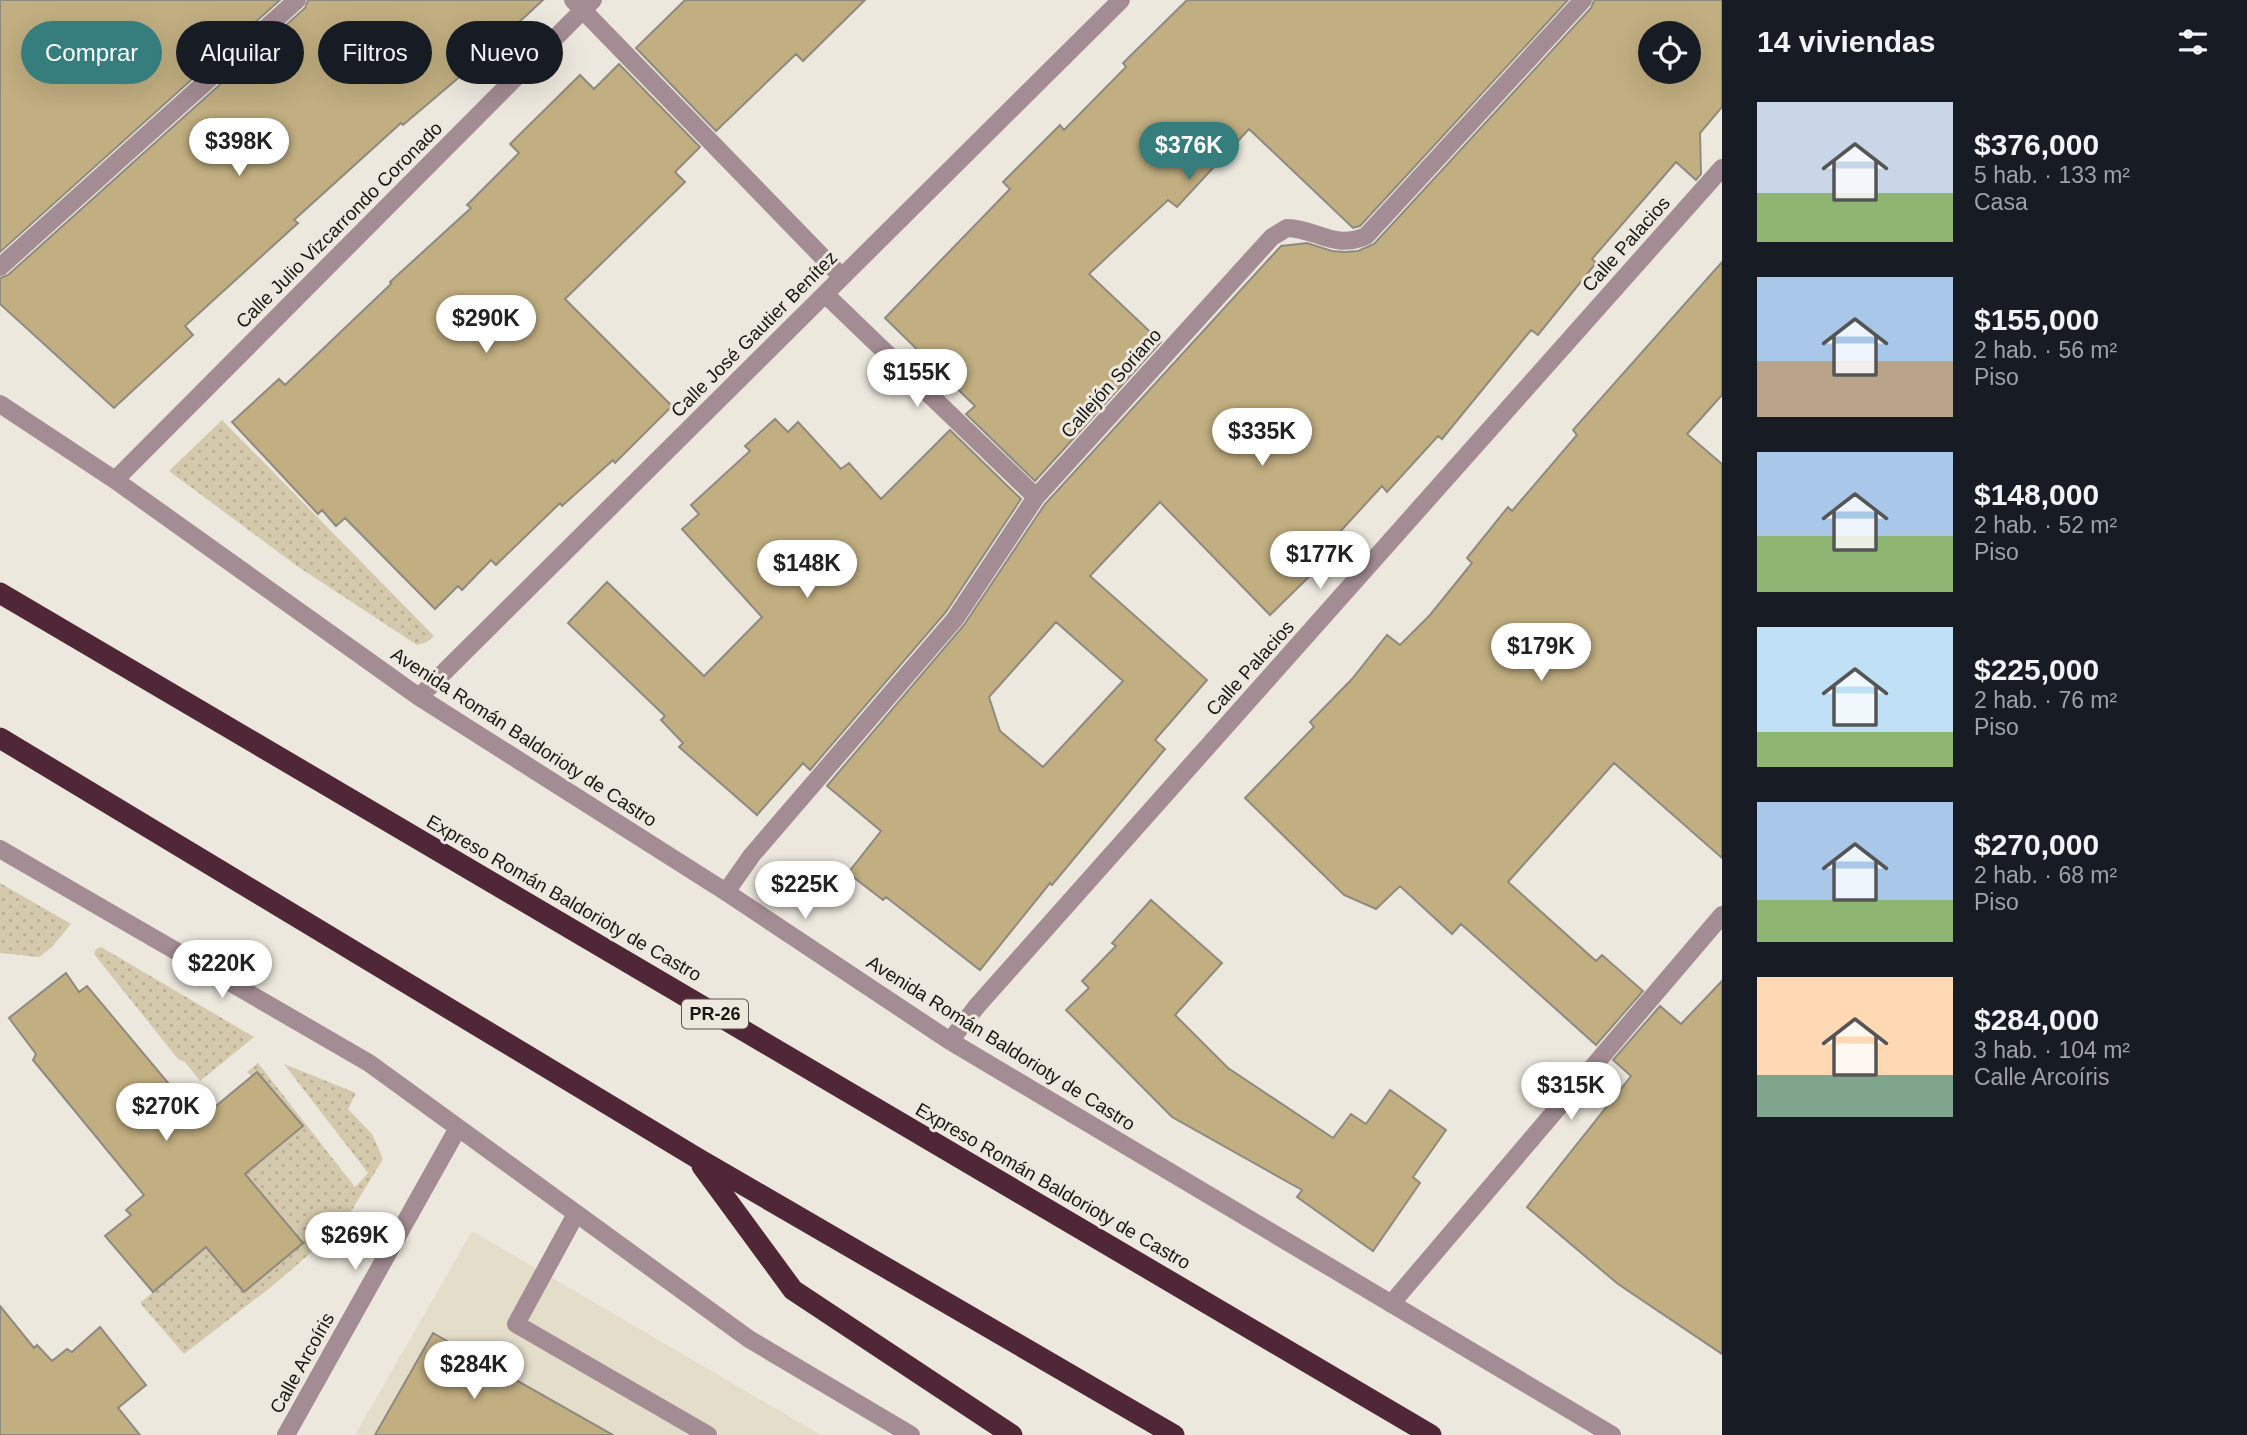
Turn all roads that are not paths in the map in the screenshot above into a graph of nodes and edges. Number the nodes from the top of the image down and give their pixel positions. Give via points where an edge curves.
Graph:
1 (297, 0) edge
2 (1121, 0) edge
3 (1583, 0) edge
4 (582, 4) edge
5 (1722, 168) edge
6 (0, 267) edge
7 (841, 276) junction
8 (825, 294) junction
9 (0, 404) edge
10 (115, 480) junction
11 (1036, 497) junction
12 (0, 593) edge
13 (419, 697) junction
14 (0, 738) edge
15 (0, 849) edge
16 (726, 892) junction
17 (1722, 915) edge
18 (950, 1041) junction
19 (458, 1128) junction
20 (697, 1158) junction
21 (576, 1214) junction
22 (1391, 1304) junction
23 (286, 1435) edge
24 (708, 1435) edge
25 (911, 1435) edge
26 (1012, 1435) edge
27 (1174, 1435) edge
28 (1431, 1435) edge
29 (1612, 1435) edge

1 - 6 street
2 - 7 street, Calle José Gautier Benítez
3 - 11 street, Callejón Soriano via 1366,236 1340,243 1287,228 1272,237
4 - 7 street
4 - 10 street, Calle Julio Vizcarrondo Coronado
5 - 18 street, Calle Palacios
7 - 8 street, Calle José Gautier Benítez
8 - 11 street
8 - 13 street, Calle José Gautier Benítez
9 - 10 street, Avenida Román Baldorioty de Castro
10 - 13 street, Avenida Román Baldorioty de Castro
11 - 16 street, Callejón Soriano via 955,619 752,855
12 - 28 highway, Expreso Román Baldorioty de Castro / PR-26
13 - 16 street, Avenida Román Baldorioty de Castro
14 - 20 highway
15 - 19 street via 369,1063
16 - 18 street, Avenida Román Baldorioty de Castro
17 - 22 street
18 - 22 street, Avenida Román Baldorioty de Castro
19 - 21 street
19 - 23 street, Calle Arcoíris
20 - 26 highway via 793,1290
20 - 27 highway
21 - 24 street via 516,1324
21 - 25 street via 749,1339
22 - 29 street, Avenida Román Baldorioty de Castro

